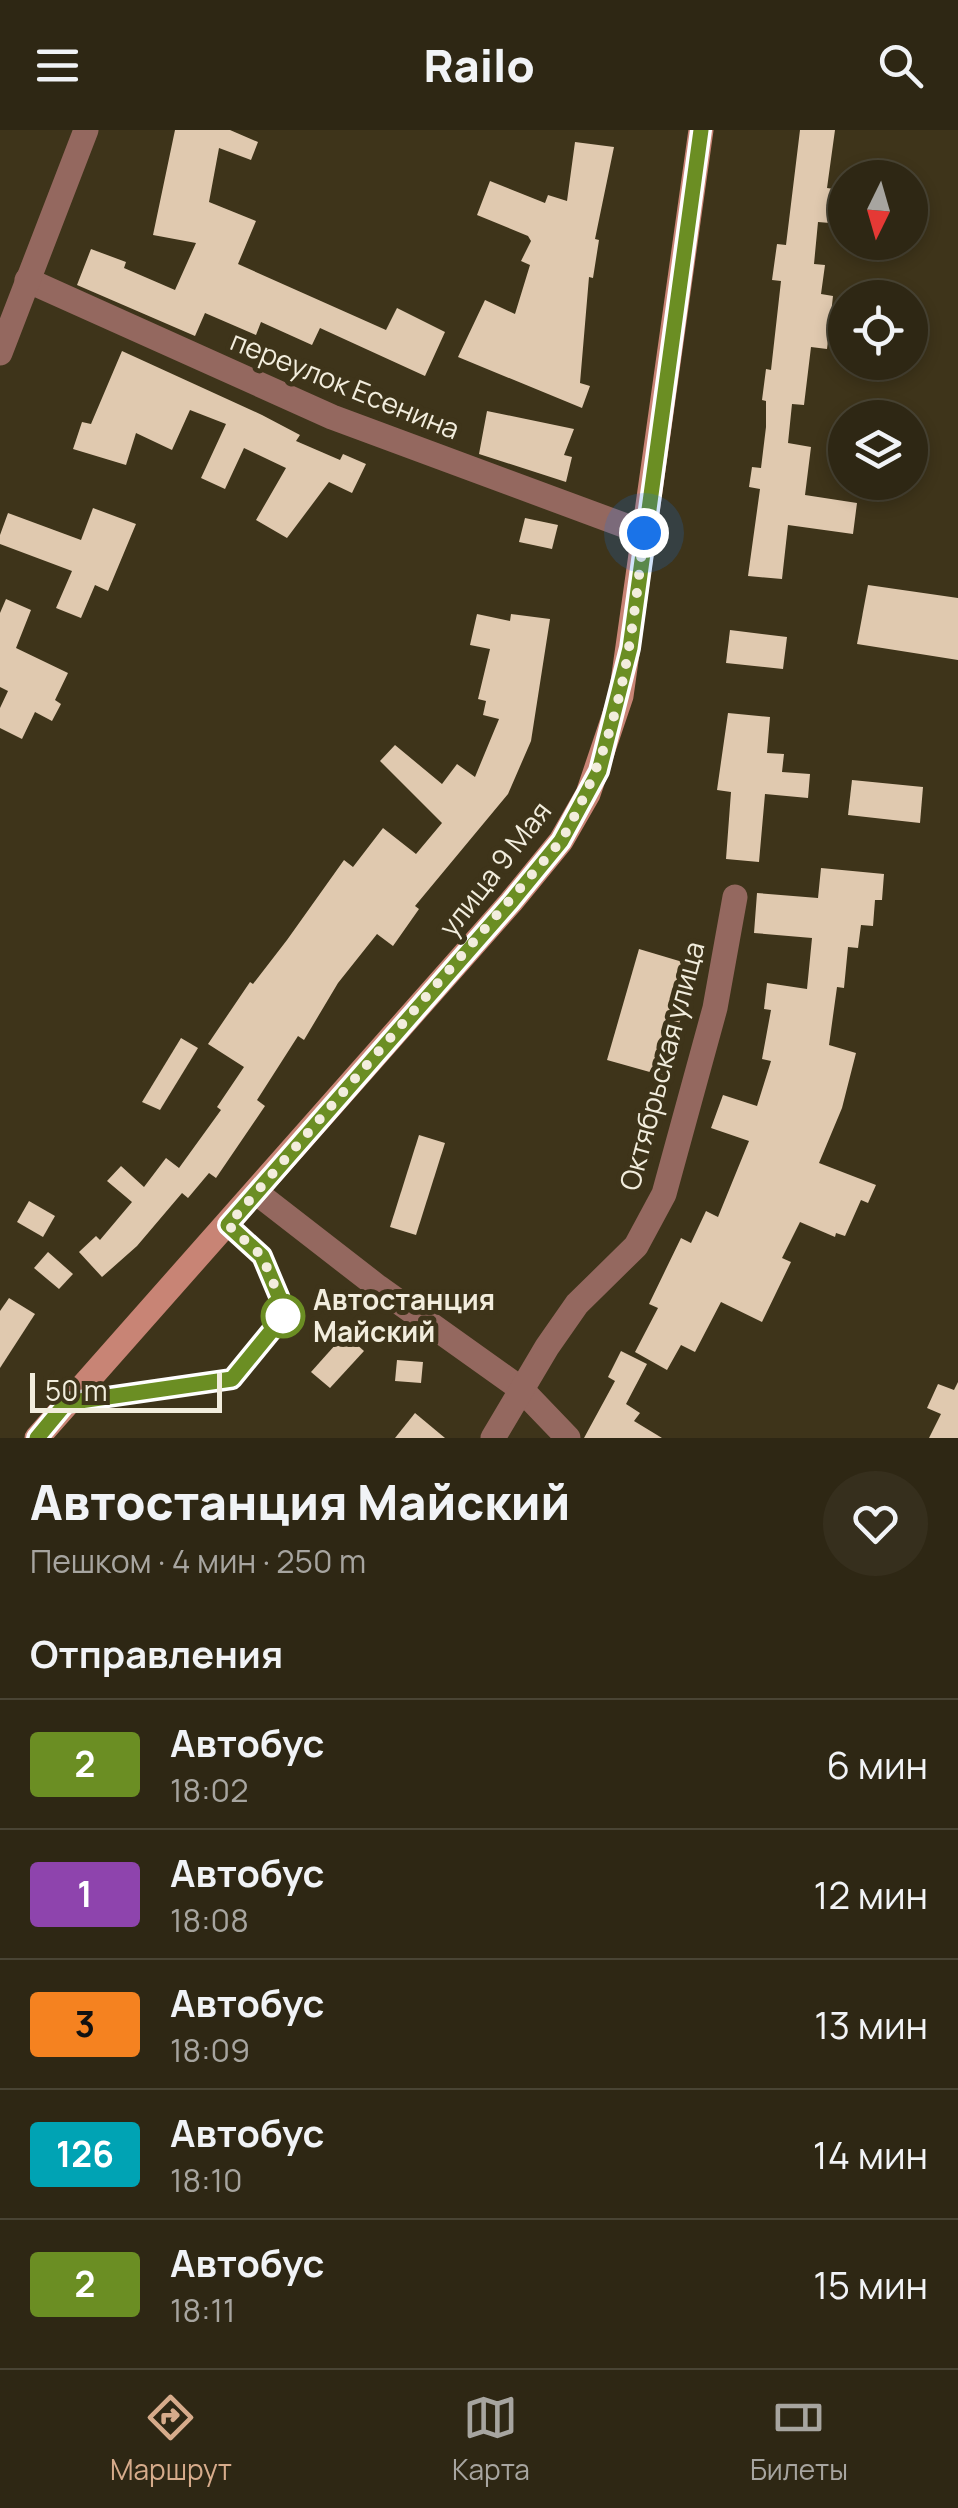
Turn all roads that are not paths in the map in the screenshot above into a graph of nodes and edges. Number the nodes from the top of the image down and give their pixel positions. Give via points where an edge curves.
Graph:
1 (86, 130) edge
2 (701, 130) edge
3 (27, 280) junction
4 (0, 353) edge
5 (644, 533) junction
6 (735, 897) dead end
7 (257, 1193) junction
8 (228, 1225) junction
9 (520, 1388) junction
10 (66, 1403) junction
11 (37, 1438) edge
12 (493, 1438) edge
13 (568, 1438) edge

1 - 3 street
2 - 5 street, улица 9 Мая
3 - 4 street
3 - 5 street, переулок Есенина via 332,416
5 - 7 street, улица 9 Мая via 630,648 609,740 561,841
6 - 9 street, Октябрьская улица via 715,1008 664,1194 636,1246 578,1304
7 - 8 street, улица 9 Мая
7 - 9 street
8 - 10 street, улица 9 Мая
8 - 10 lane via 262,1256 286,1313 232,1379
9 - 12 street, Октябрьская улица
9 - 13 street
10 - 11 street, улица 9 Мая

